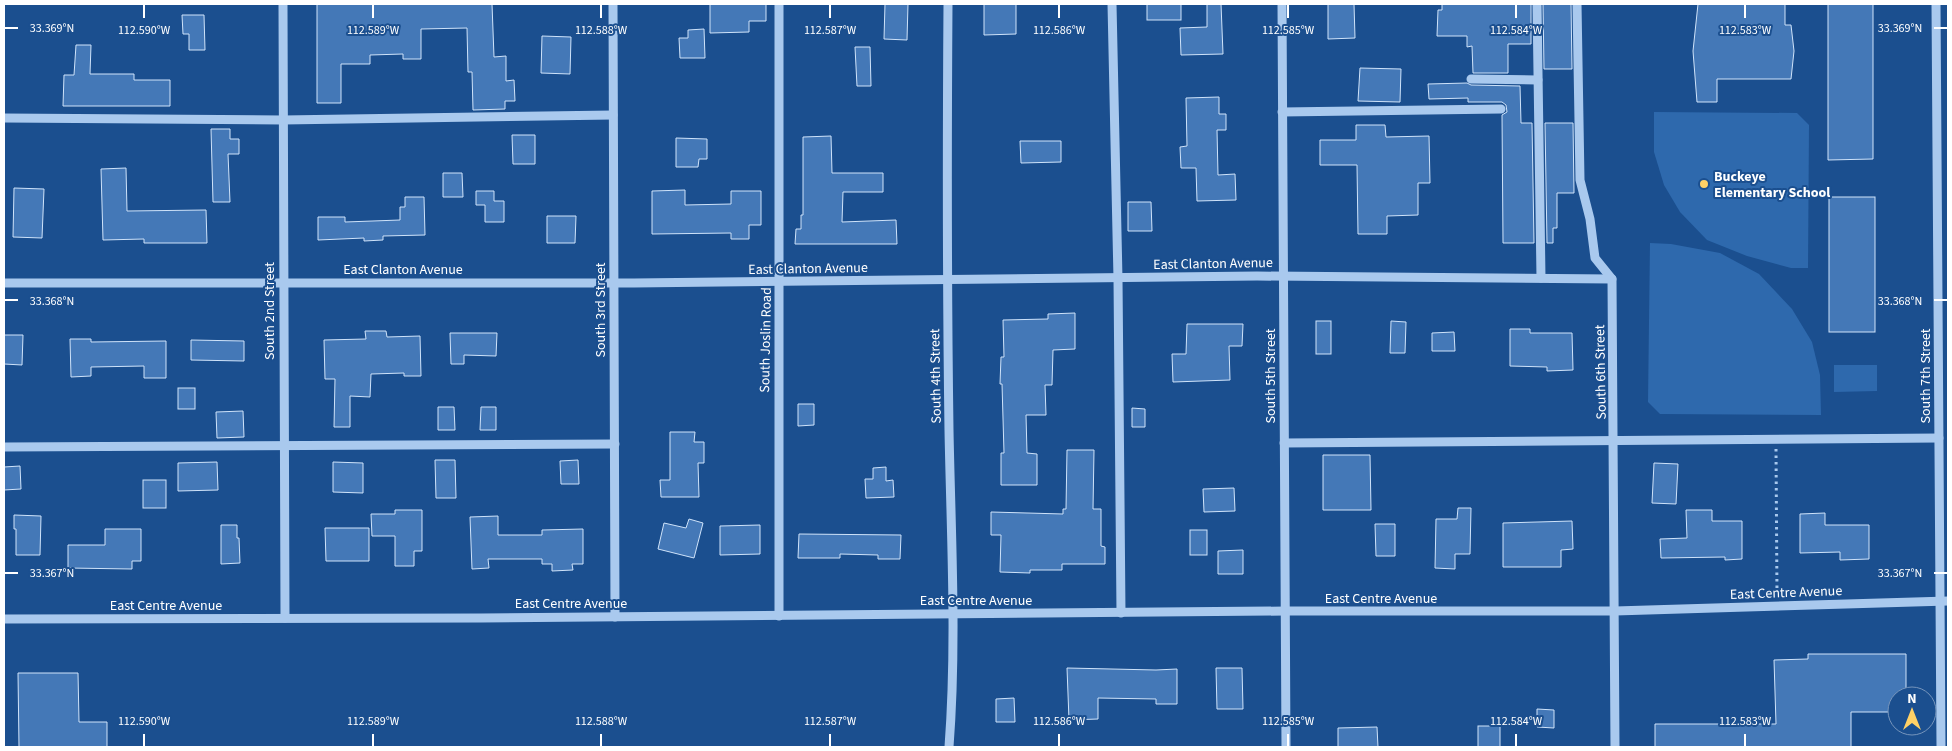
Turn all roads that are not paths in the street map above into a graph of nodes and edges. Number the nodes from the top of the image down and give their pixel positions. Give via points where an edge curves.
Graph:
1 (283, 4) edge
2 (613, 4) edge
3 (779, 4) edge
4 (948, 4) edge
5 (1112, 4) edge
6 (1282, 4) edge
7 (1537, 4) edge
8 (1577, 4) edge
9 (1936, 4) edge
10 (1471, 79) dead end
11 (1538, 80) junction
12 (1501, 109) dead end
13 (1282, 112) junction
14 (613, 115) junction
15 (4, 118) edge
16 (283, 120) junction
17 (1283, 276) junction
18 (1118, 278) junction
19 (1541, 278) junction
20 (1612, 278) junction
21 (947, 280) junction
22 (780, 282) junction
23 (4, 283) edge
24 (283, 283) junction
25 (614, 284) junction
26 (1940, 438) junction
27 (1614, 441) junction
28 (615, 444) junction
29 (1284, 444) junction
30 (284, 446) junction
31 (4, 447) edge
32 (1944, 601) edge
33 (1286, 611) junction
34 (1615, 611) junction
35 (1122, 613) junction
36 (952, 614) junction
37 (779, 616) junction
38 (616, 617) junction
39 (285, 618) junction
40 (4, 620) edge
41 (949, 747) edge
42 (1286, 747) edge
43 (1615, 747) edge
44 (1941, 747) edge

1 - 16 street, South 2nd Street
2 - 14 street, South 3rd Street
3 - 22 street, South Joslin Road
4 - 21 street, South 4th Street
5 - 18 street
6 - 13 street, South 5th Street
7 - 11 street
8 - 20 street via 1580,180 1595,258
9 - 26 street, South 7th Street
10 - 11 street
11 - 19 street
12 - 13 street
13 - 17 street, South 5th Street
14 - 16 street
14 - 25 street, South 3rd Street
15 - 16 street
16 - 24 street, South 2nd Street
17 - 18 street, East Clanton Avenue
17 - 19 street, East Clanton Avenue
17 - 29 street, South 5th Street
18 - 21 street, East Clanton Avenue
18 - 35 street
19 - 20 street, East Clanton Avenue
20 - 27 street, South 6th Street
21 - 22 street, East Clanton Avenue
21 - 36 street, South 4th Street
22 - 25 street, East Clanton Avenue
22 - 37 street, South Joslin Road
23 - 24 street, East Clanton Avenue
24 - 25 street, East Clanton Avenue
24 - 30 street, South 2nd Street
25 - 28 street, South 3rd Street
26 - 27 street
26 - 32 street, South 7th Street
27 - 29 street
27 - 34 street, South 6th Street
28 - 30 street
28 - 38 street, South 3rd Street
29 - 33 street, South 5th Street
30 - 31 street
30 - 39 street, South 2nd Street
32 - 34 street, East Centre Avenue
32 - 44 street, South 7th Street
33 - 34 street, East Centre Avenue
33 - 35 street, East Centre Avenue
33 - 42 street, South 5th Street
34 - 43 street, South 6th Street
35 - 36 street, East Centre Avenue
36 - 37 street, East Centre Avenue
36 - 41 street, South 4th Street
37 - 38 street, East Centre Avenue
38 - 39 street, East Centre Avenue
39 - 40 street, East Centre Avenue

